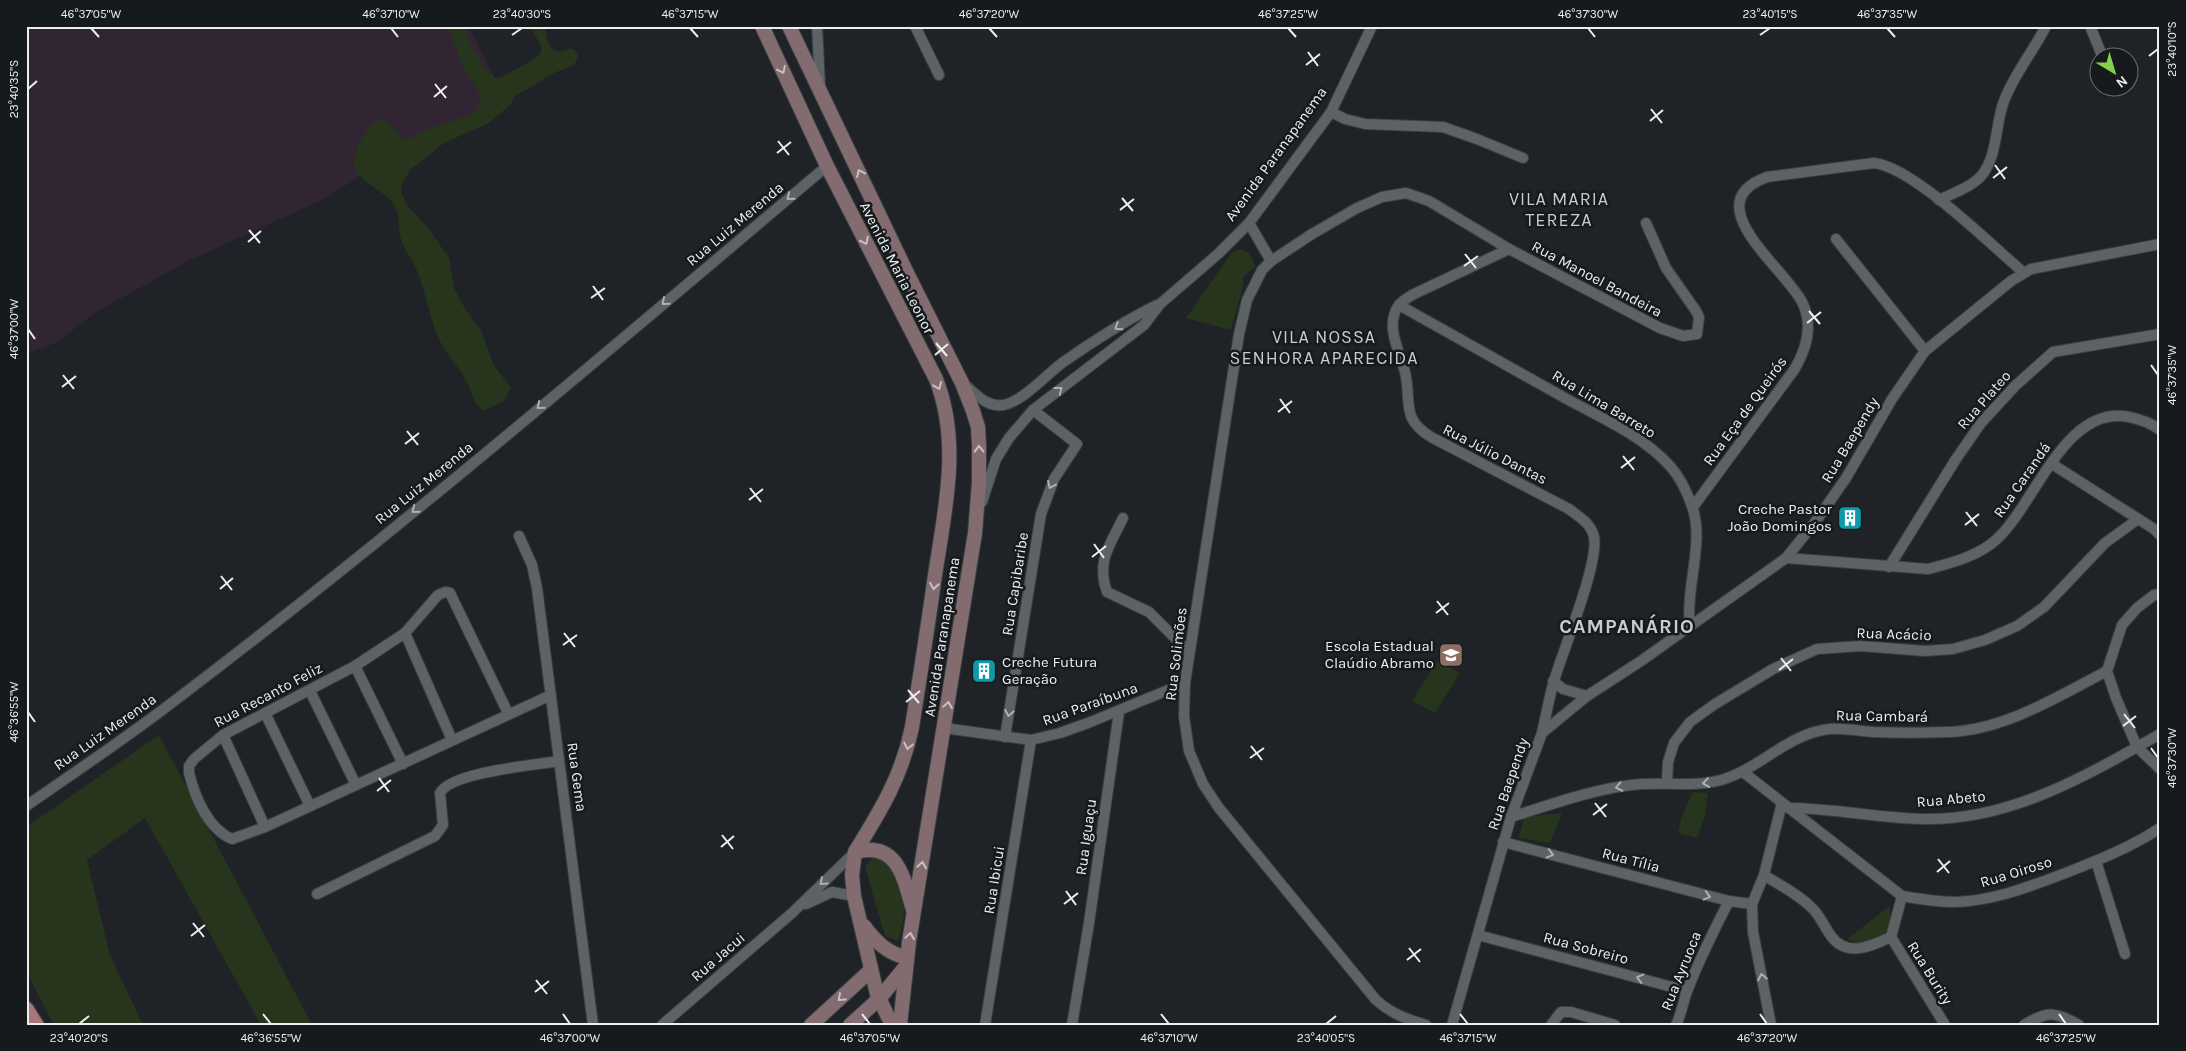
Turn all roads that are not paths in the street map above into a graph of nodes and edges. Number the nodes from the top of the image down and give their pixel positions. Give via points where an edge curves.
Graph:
1 (762, 26) edge
2 (789, 26) edge
3 (817, 26) edge
4 (914, 26) edge
5 (1372, 26) edge
6 (2090, 26) edge
7 (2043, 28) edge
8 (2099, 48) edge
9 (939, 75) dead end
10 (820, 89) junction
11 (1331, 112) junction
12 (1523, 158) dead end
13 (827, 166) junction
14 (1939, 200) junction
15 (1249, 223) junction
16 (1646, 223) dead end
17 (1836, 239) dead end
18 (2160, 244) edge
19 (1509, 249) junction
20 (1271, 261) junction
21 (906, 271) junction
22 (2023, 272) junction
23 (886, 283) junction
24 (1160, 304) junction
25 (1399, 305) junction
26 (2160, 334) edge
27 (1925, 351) junction
28 (962, 383) junction
29 (1033, 410) junction
30 (2160, 430) edge
31 (2052, 464) junction
32 (1693, 507) junction
33 (1123, 518) dead end
34 (2138, 518) junction
35 (975, 533) junction
36 (2160, 535) edge
37 (519, 536) dead end
38 (941, 538) joint
39 (1786, 558) junction
40 (1889, 567) junction
41 (2160, 594) edge
42 (1690, 627) junction
43 (405, 633) junction
44 (1189, 652) junction
45 (355, 666) junction
46 (2106, 670) junction
47 (1553, 681) junction
48 (1185, 683) junction
49 (310, 691) junction
50 (551, 695) junction
51 (1587, 696) junction
52 (1119, 712) junction
53 (265, 713) junction
54 (508, 714) junction
55 (944, 728) junction
56 (1542, 733) junction
57 (223, 734) junction
58 (2160, 734) edge
59 (1005, 737) junction
60 (452, 740) junction
61 (1031, 740) junction
62 (2137, 747) junction
63 (559, 761) junction
64 (403, 764) junction
65 (2160, 769) edge
66 (1743, 772) junction
67 (1667, 783) junction
68 (356, 785) junction
69 (26, 806) edge
70 (310, 806) junction
71 (1785, 806) junction
72 (1511, 817) junction
73 (265, 826) junction
74 (2160, 828) edge
75 (1503, 842) junction
76 (856, 852) junction
77 (2096, 861) junction
78 (1764, 875) junction
79 (317, 894) dead end
80 (854, 896) junction
81 (1902, 896) junction
82 (1729, 901) junction
83 (1752, 904) junction
84 (792, 913) junction
85 (914, 913) junction
86 (862, 923) junction
87 (1478, 935) junction
88 (1891, 937) junction
89 (2125, 954) dead end
90 (907, 962) junction
91 (871, 970) junction
92 (1687, 991) junction
93 (879, 1000) junction
94 (26, 1009) edge
95 (596, 1022) edge
96 (36, 1025) edge
97 (662, 1025) edge
98 (811, 1025) edge
99 (850, 1025) edge
100 (892, 1025) edge
101 (900, 1025) edge
102 (985, 1025) edge
103 (1072, 1025) edge
104 (1426, 1025) edge
105 (1452, 1025) edge
106 (1552, 1025) edge
107 (1615, 1025) edge
108 (1676, 1025) edge
109 (1771, 1025) edge
110 (1945, 1025) edge
111 (2024, 1025) edge
112 (2079, 1025) edge

1 -> 13 street, Avenida Maria Leonor
2 - 10 street, Avenida Maria Leonor
3 - 10 street
4 - 9 street
5 - 11 street, Avenida Paranapanema
6 - 8 street
7 - 14 street via 2012,81 1985,170 1968,186
21 -> 10 street, Avenida Maria Leonor
11 - 12 street via 1365,124 1443,127
11 - 15 street, Avenida Paranapanema
13 -> 23 street, Avenida Maria Leonor
13 -> 69 street, Rua Luiz Merenda via 578,375 263,632 159,712
14 - 22 street, Rua Eça de Queirós
14 - 32 street, Rua Eça de Queirós via 1900,171 1874,162 1766,177 1748,187 1740,201 1742,224 1803,303 1807,316 1806,345 1794,370
15 - 20 street
15 - 24 street, Avenida Paranapanema
16 - 19 street, Rua Manoel Bandeira via 1666,268 1699,317 1697,334 1684,336 1660,328
17 - 27 street
18 - 22 street, Rua Baependy
19 - 20 street, Rua Manoel Bandeira via 1428,201 1397,193 1357,208
19 - 25 street via 1412,295
20 - 44 street, Rua Solimões via 1255,280 1242,316
21 - 23 street
21 - 28 street, Avenida Maria Leonor
22 - 27 street, Rua Baependy
23 -> 38 street, Avenida Maria Leonor via 936,380 947,414 950,472
24 -> 28 street, Avenida Paranapanema via 1136,315 1004,405 988,403
29 -> 24 street, Avenida Paranapanema via 1144,325
25 - 32 street, Rua Lima Barreto via 1633,436 1671,467
25 - 47 street, Rua Júlio Dantas via 1394,340 1405,373 1411,419 1415,426 1431,438 1569,509 1590,528 1594,542 1587,580
26 - 40 street, Rua Plateo via 2053,352 2014,386 1981,423
27 - 39 street, Rua Baependy via 1892,399 1846,478
35 -> 28 street, Avenida Maria Leonor via 979,482 978,427
29 - 35 street, Avenida Paranapanema via 996,459
29 -> 59 street, Rua Capibaribe via 1077,444 1054,479 1041,514
30 - 31 street, Rua Carandá via 2135,418 2119,415 2101,417 2079,430
31 - 34 street
31 - 40 street, Rua Carandá via 2009,527 1976,553 1928,570
32 - 42 street, Rua Lima Barreto via 1696,538 1688,598
33 - 44 street via 1104,559 1102,578 1106,592 1149,612
34 - 36 street
34 - 67 street, Rua Acácio via 2105,543 2044,607 2017,626 1985,640 1924,651 1861,646 1817,649 1773,669 1690,722 1674,743 1668,762
55 -> 35 street, Avenida Paranapanema
37 - 50 street, Rua Gema via 532,565
38 -> 76 street, Avenida Paranapanema via 906,756 894,785
39 - 40 street, Rua Carandá
39 - 42 street, Rua Baependy
41 - 46 street via 2137,608 2122,625
42 - 51 street, Rua Baependy
43 - 45 street, Rua Recanto Feliz
43 - 54 street, Rua Recanto Feliz via 438,595 450,593
43 - 60 street
44 - 48 street, Rua Solimões
45 - 49 street, Rua Recanto Feliz
45 - 64 street
46 - 62 street
46 - 66 street, Rua Cambará via 2015,716 1974,729 1948,732 1830,729 1803,735
47 - 51 street via 1563,689
47 - 56 street, Rua Júlio Dantas
48 - 52 street, Rua Paraíbuna
48 - 104 street, Rua Solimões via 1184,723 1189,752 1202,784 1376,1000 1401,1018
49 - 53 street, Rua Recanto Feliz
49 - 68 street
50 - 54 street, Rua Recanto Feliz
50 - 63 street, Rua Gema
51 - 56 street, Rua Baependy
52 - 61 street, Rua Paraíbuna
52 - 103 street, Rua Iguaçu
53 - 57 street, Rua Recanto Feliz
53 - 70 street
54 - 60 street, Rua Recanto Feliz
55 - 59 street, Rua Paraíbuna
85 -> 55 street, Avenida Paranapanema
56 - 72 street, Rua Baependy
57 - 73 street
57 - 73 street, Rua Recanto Feliz via 189,766 191,782 208,820 223,836 232,839
58 - 62 street, Rua Abeto
59 - 61 street, Rua Paraíbuna
60 - 64 street, Rua Recanto Feliz
61 - 102 street, Rua Ibicui
62 - 65 street
62 - 71 street, Rua Abeto via 2027,802 1979,814 1928,819
63 - 79 street via 484,773 446,786 440,792 443,824 436,836
63 - 95 street, Rua Gema
64 - 68 street, Rua Recanto Feliz
66 -> 67 street, Rua Cambará via 1703,784
66 - 71 street
67 -> 72 street, Rua Cambará via 1606,790
68 - 70 street, Rua Recanto Feliz
70 - 73 street, Rua Recanto Feliz
71 - 78 street
71 - 81 street
72 - 75 street, Rua Baependy
74 - 77 street, Rua Oiroso
75 -> 82 street, Rua Tília
75 - 87 street, Rua Baependy
76 - 80 street, Avenida Paranapanema via 852,875
76 -> 84 street, Rua Jacui
76 - 85 street via 877,850 893,859 902,872
77 - 81 street, Rua Oiroso via 1990,898 1955,902
77 - 89 street
78 - 83 street
78 - 88 street via 1810,906 1832,938 1845,946 1858,950
80 - 84 street, Rua Jacui via 832,892 823,894
80 - 86 street, Avenida Paranapanema
81 - 88 street
82 - 83 street, Rua Tília
82 - 92 street, Rua Ayruoca
109 -> 83 street via 1753,932
84 - 97 street, Rua Jacui
90 -> 85 street, Avenida Paranapanema
86 - 90 street via 890,953
86 - 91 street, Avenida Paranapanema
92 -> 87 street, Rua Sobreiro
87 - 105 street, Rua Baependy
88 - 110 street, Rua Burity
90 - 93 street, Avenida Paranapanema
90 - 101 street
91 - 93 street, Avenida Paranapanema
91 -> 98 street
92 - 108 street, Rua Ayruoca
93 - 99 street, Avenida Paranapanema
93 - 100 street, Avenida Paranapanema
94 - 96 main road
106 - 107 street via 1561,1012
111 - 112 street via 2049,1013 2059,1014

